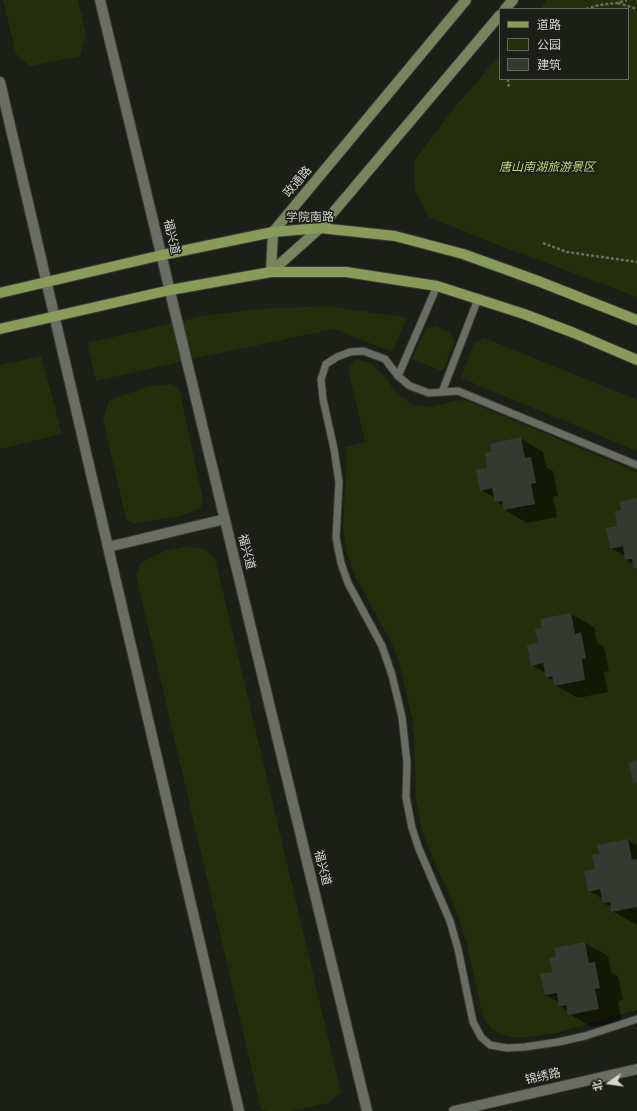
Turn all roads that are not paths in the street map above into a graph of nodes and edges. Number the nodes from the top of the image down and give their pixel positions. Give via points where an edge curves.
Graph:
1 (100, 0) edge
2 (466, 0) edge
3 (513, 0) edge
4 (506, 8) edge
5 (499, 16) edge
6 (0, 82) edge
7 (320, 228) junction
8 (273, 232) junction
9 (162, 255) junction
10 (271, 272) junction
11 (46, 283) junction
12 (437, 286) junction
13 (170, 290) junction
14 (0, 293) edge
15 (478, 299) junction
16 (54, 316) junction
17 (637, 320) edge
18 (0, 329) edge
19 (637, 360) edge
20 (398, 376) junction
21 (442, 392) junction
22 (637, 465) edge
23 (225, 519) junction
24 (108, 546) junction
25 (637, 1019) edge
26 (637, 1069) edge
27 (238, 1111) edge
28 (367, 1111) edge
29 (454, 1111) edge

1 - 9 street, 福兴道
2 - 8 main road, 政通路
3 - 4 main road
5 - 7 main road
6 - 11 street
7 - 8 main road, 学院南路
7 - 10 main road
7 - 17 main road, 学院南路 via 395,236 463,254
8 - 9 main road, 学院南路
8 - 10 main road
9 - 11 main road, 学院南路
9 - 13 street, 福兴道
10 - 12 main road via 346,272
10 - 13 main road
11 - 14 main road, 学院南路
11 - 16 street
12 - 15 main road
12 - 20 lane
13 - 16 main road
13 - 23 street, 福兴道
15 - 19 main road via 524,314
15 - 21 lane
16 - 18 main road
16 - 24 street
20 - 21 lane via 410,386 429,393
20 - 25 lane via 384,359 363,351 350,352 326,364 321,379 323,399 340,482 336,538 348,583 382,646 392,675 402,717 407,763 406,797 412,828 450,921 473,1022 481,1037 490,1044 507,1048 585,1036
21 - 22 lane via 458,391
23 - 24 street
23 - 28 street, 福兴道
24 - 27 street
26 - 29 street, 锦绣路

